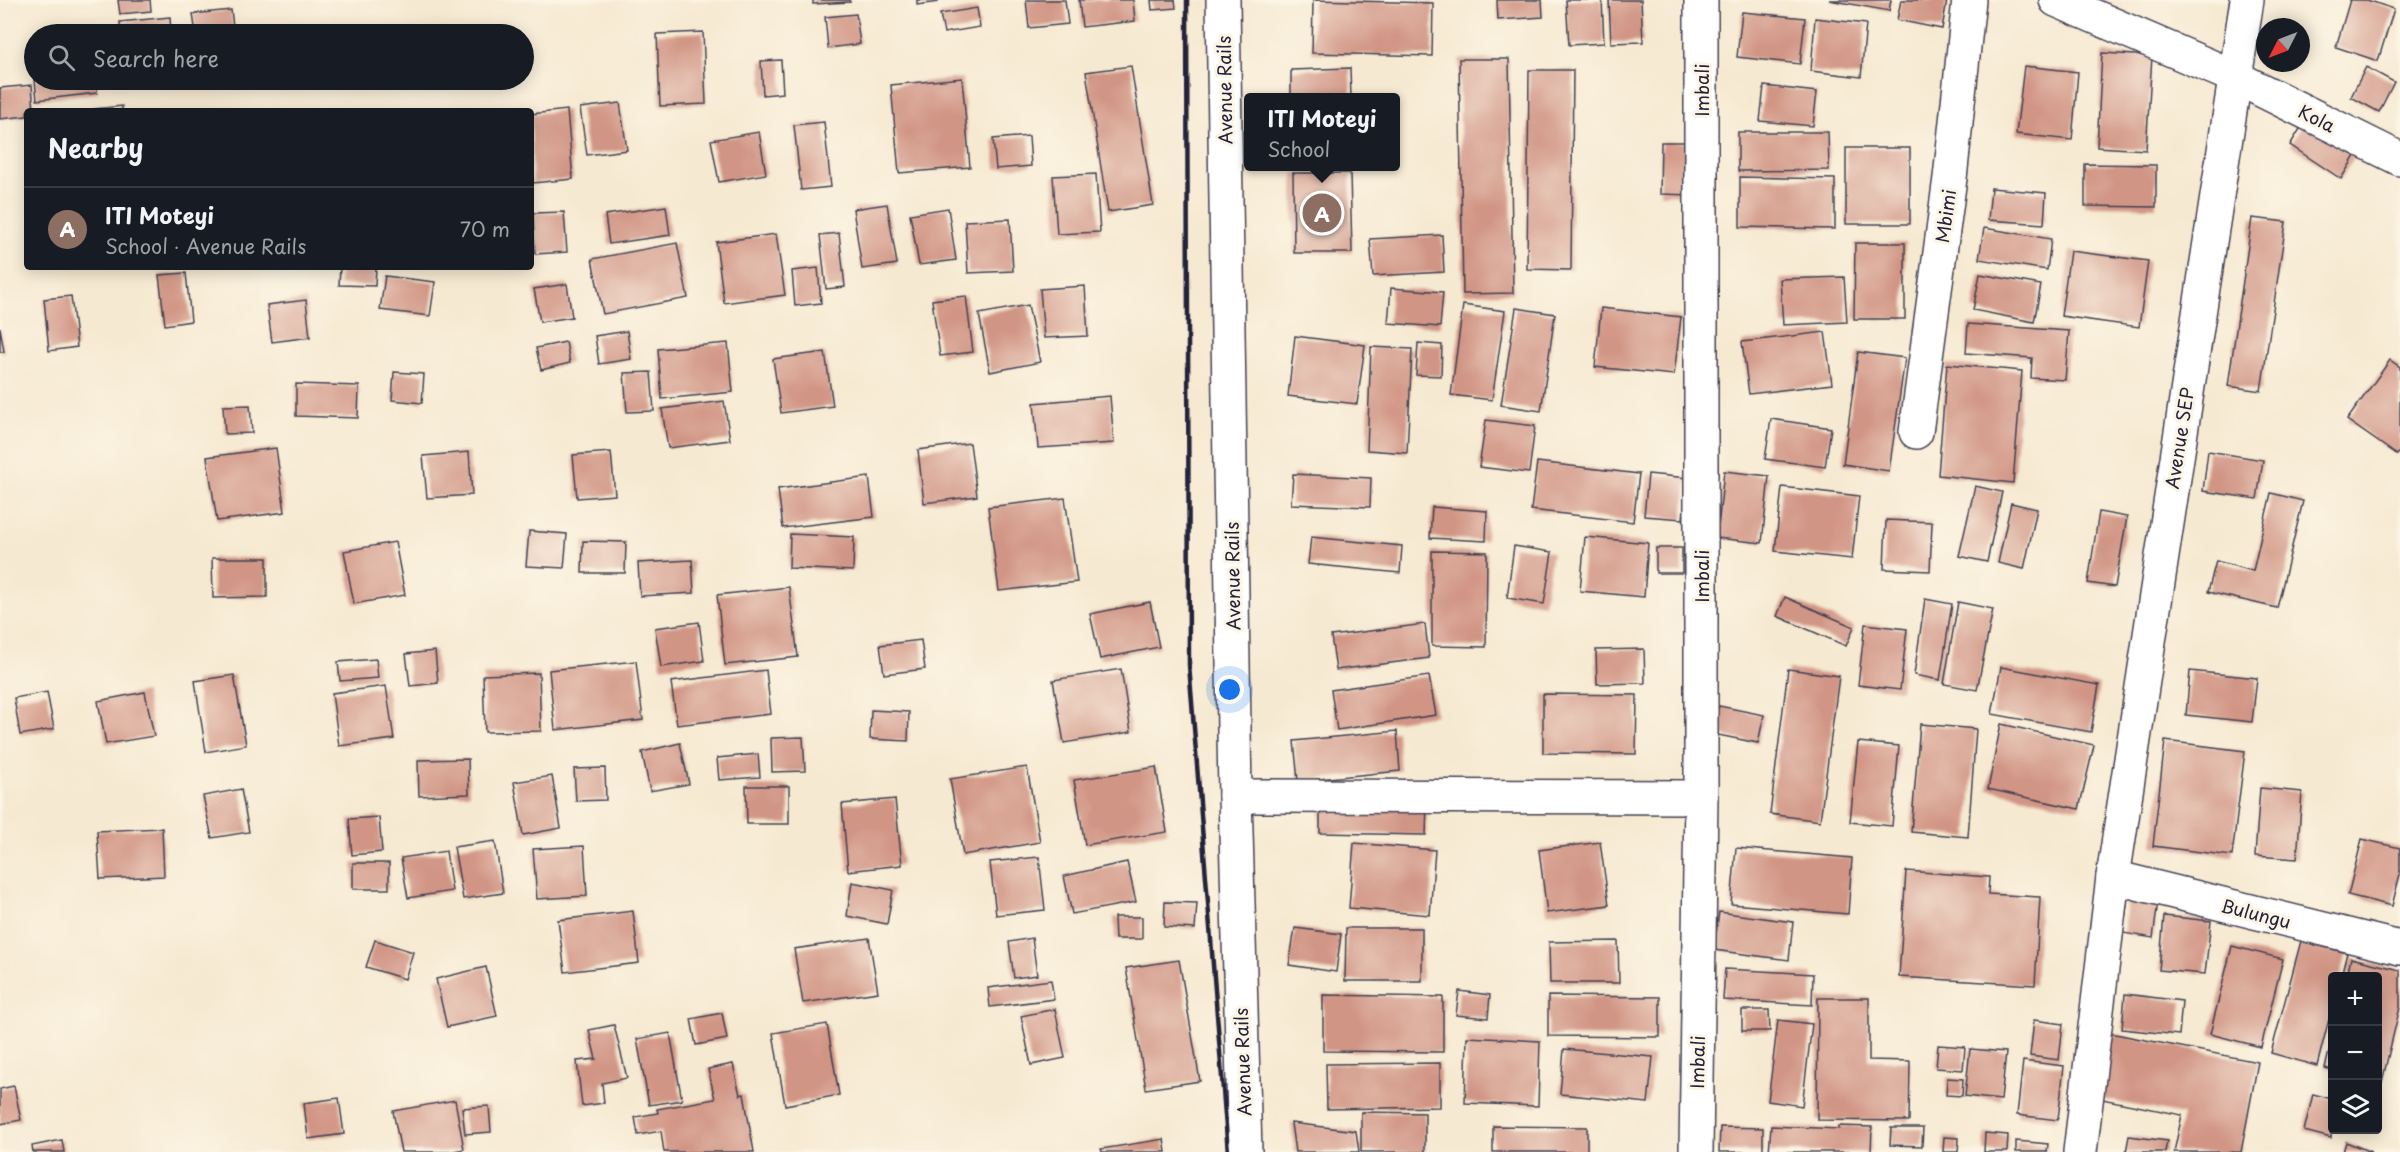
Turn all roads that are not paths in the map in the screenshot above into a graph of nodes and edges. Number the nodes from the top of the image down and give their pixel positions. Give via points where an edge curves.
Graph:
1 (1223, 0) edge
2 (1701, 0) edge
3 (1969, 0) edge
4 (2056, 0) edge
5 (2247, 0) edge
6 (2235, 77) junction
7 (2400, 159) edge
8 (1916, 432) dead end
9 (1235, 796) junction
10 (1701, 797) junction
11 (2112, 877) junction
12 (2400, 948) edge
13 (1245, 1152) edge
14 (1696, 1152) edge
15 (2080, 1152) edge

1 - 9 street, Avenue Rails
2 - 10 street, Imbali
3 - 8 street, Mbimi
4 - 6 street, Kola
5 - 6 street, Avenue SEP
6 - 7 street, Kola
6 - 11 street, Avenue SEP
9 - 10 street
9 - 13 street, Avenue Rails
10 - 14 street, Imbali
11 - 12 street, Bulungu
11 - 15 street, Avenue SEP

